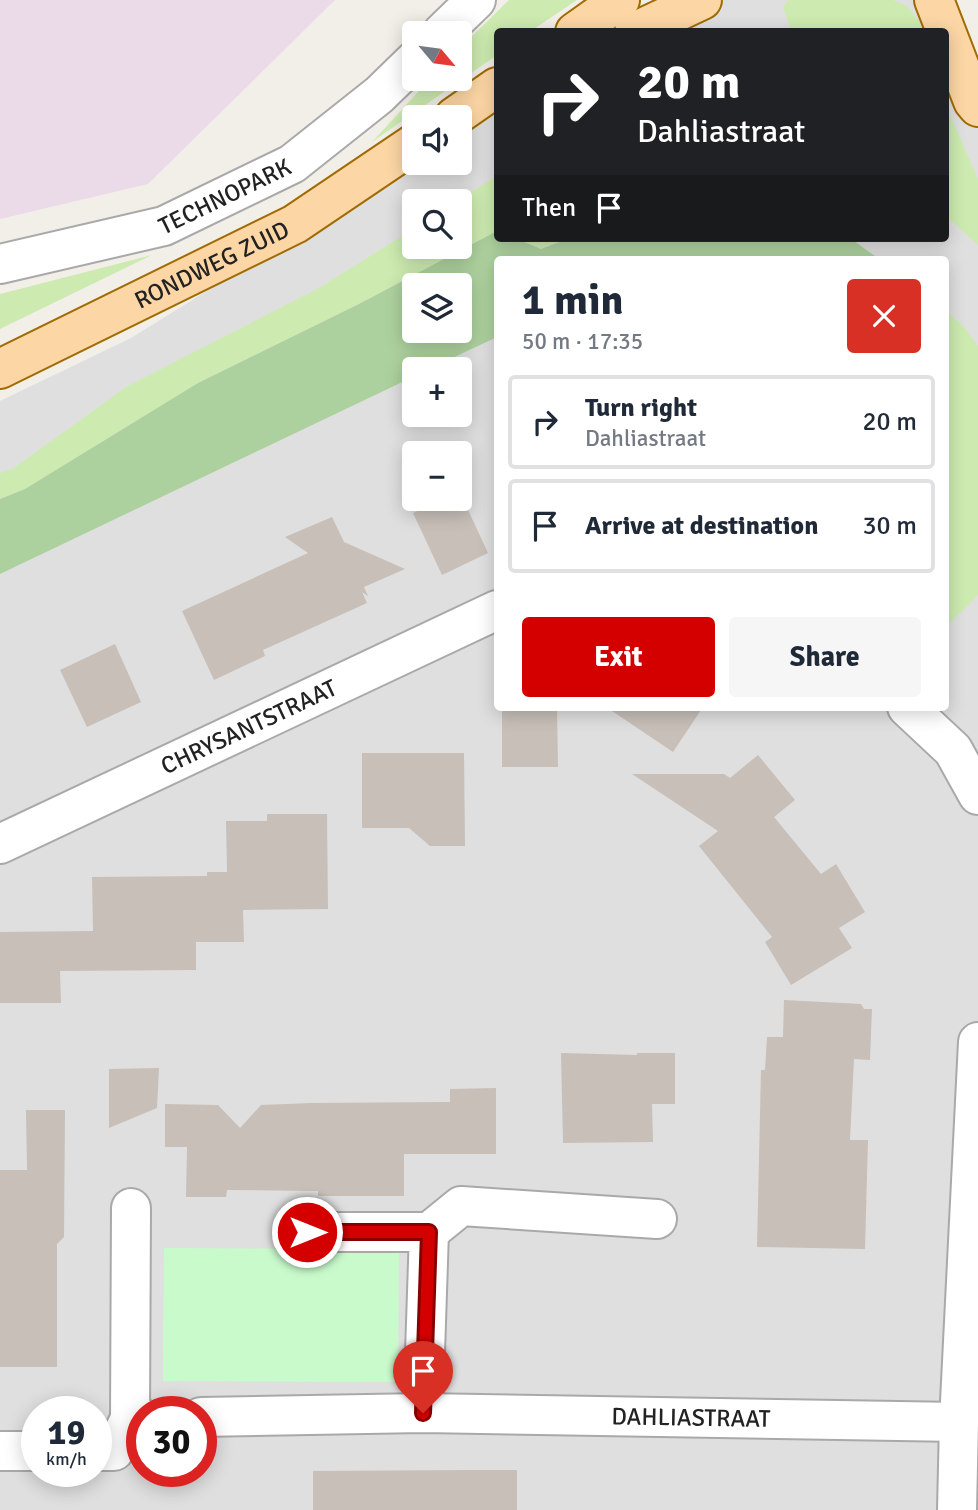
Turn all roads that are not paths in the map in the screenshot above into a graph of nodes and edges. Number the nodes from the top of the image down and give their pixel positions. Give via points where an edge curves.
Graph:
1 (476, 0) edge
2 (620, 0) edge
3 (702, 0) edge
4 (934, 0) edge
5 (454, 21) edge
6 (581, 28) edge
7 (642, 28) edge
8 (945, 28) edge
9 (949, 39) edge
10 (402, 73) edge
11 (494, 89) edge
12 (494, 97) edge
13 (471, 105) edge
14 (978, 107) edge
15 (472, 108) edge
16 (402, 152) edge
17 (0, 264) edge
18 (0, 369) edge
19 (494, 611) edge
20 (911, 711) edge
21 (978, 795) edge
22 (0, 844) edge
23 (978, 1042) edge
24 (131, 1208) dead end
25 (657, 1219) dead end
26 (307, 1232) dead end
27 (429, 1232) junction
28 (135, 1396) edge
29 (423, 1413) junction
30 (217, 1417) edge
31 (959, 1422) junction
32 (126, 1434) edge
33 (0, 1451) edge
34 (21, 1451) edge
35 (112, 1451) edge
36 (958, 1509) edge

1 - 5 street
2 - 6 main road
3 - 7 main road
4 - 8 main road
9 - 14 main road
10 - 17 street, TECHNOPARK via 292,164 164,226
11 - 13 main road
12 - 15 main road
16 - 18 main road, RONDWEG ZUID via 295,224
19 - 22 street, CHRYSANTSTRAAT
20 - 21 street via 953,750
23 - 31 street
24 - 28 street
25 - 27 street via 461,1206
26 - 27 street
27 - 29 street
29 - 30 street, DAHLIASTRAAT
29 - 31 street, DAHLIASTRAAT
31 - 36 street
32 - 35 street
33 - 34 street

